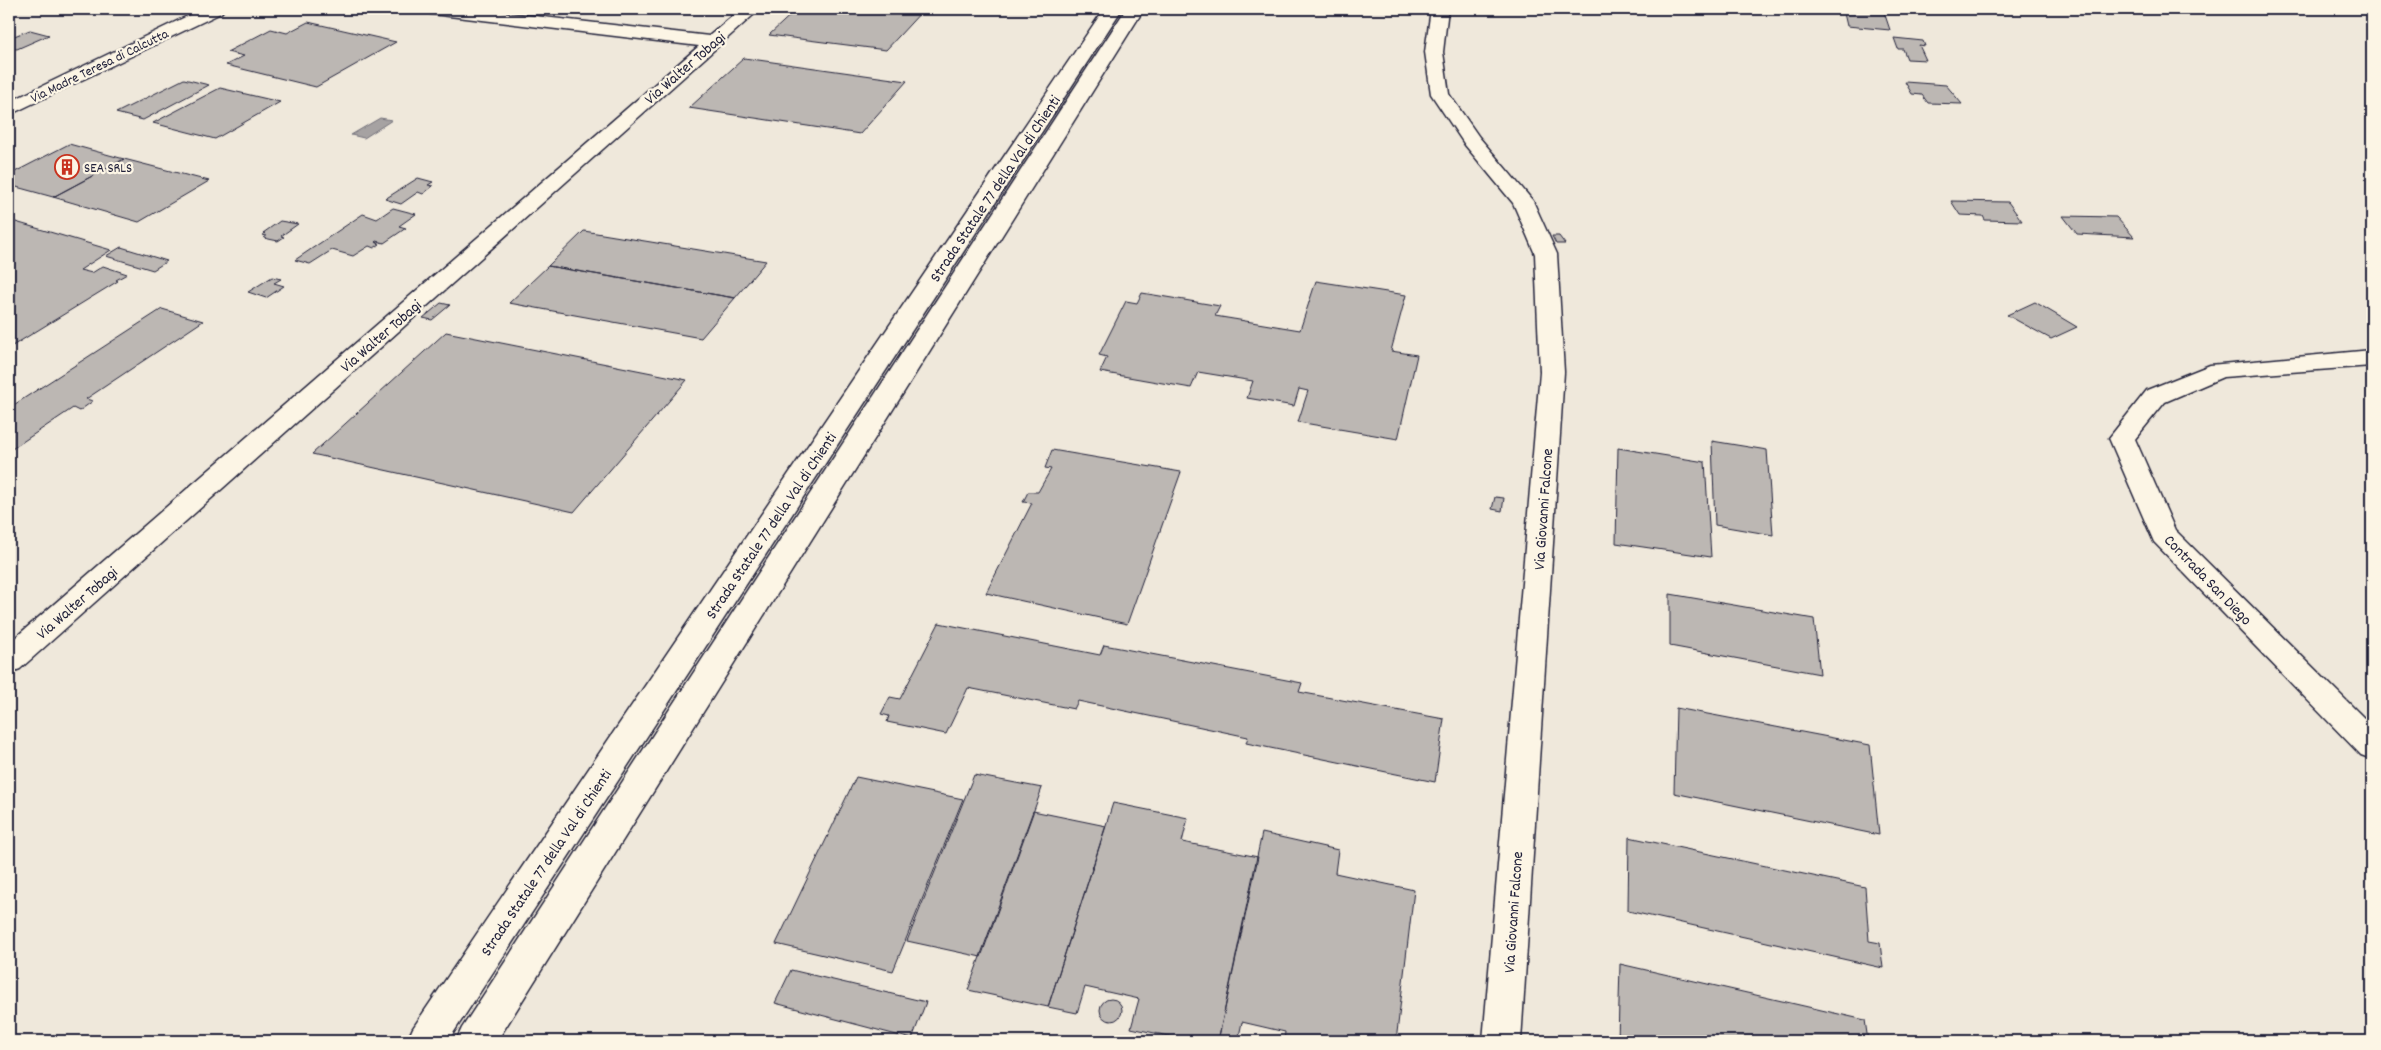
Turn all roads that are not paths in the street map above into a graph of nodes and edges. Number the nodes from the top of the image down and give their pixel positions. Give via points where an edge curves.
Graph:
1 (216, 9) edge
2 (432, 9) edge
3 (751, 9) edge
4 (1113, 9) edge
5 (1135, 9) edge
6 (1439, 9) edge
7 (713, 42) junction
8 (9, 109) edge
9 (2372, 358) edge
10 (9, 661) edge
11 (2372, 746) edge
12 (426, 1041) edge
13 (475, 1041) edge
14 (1502, 1041) edge

1 - 8 main road, Via Madre Teresa di Calcutta
2 - 7 main road
3 - 7 main road, Via Walter Tobagi
4 - 12 main road, Strada Statale 77 della Val di Chienti
5 - 13 main road, Strada Statale 77 della Val di Chienti
6 - 14 main road, Via Giovanni Falcone via 1434,52 1440,94 1472,141 1522,201 1546,254 1552,372
7 - 10 main road, Via Walter Tobagi
9 - 11 main road, Contrada San Diego via 2220,370 2156,396 2122,438 2164,535

